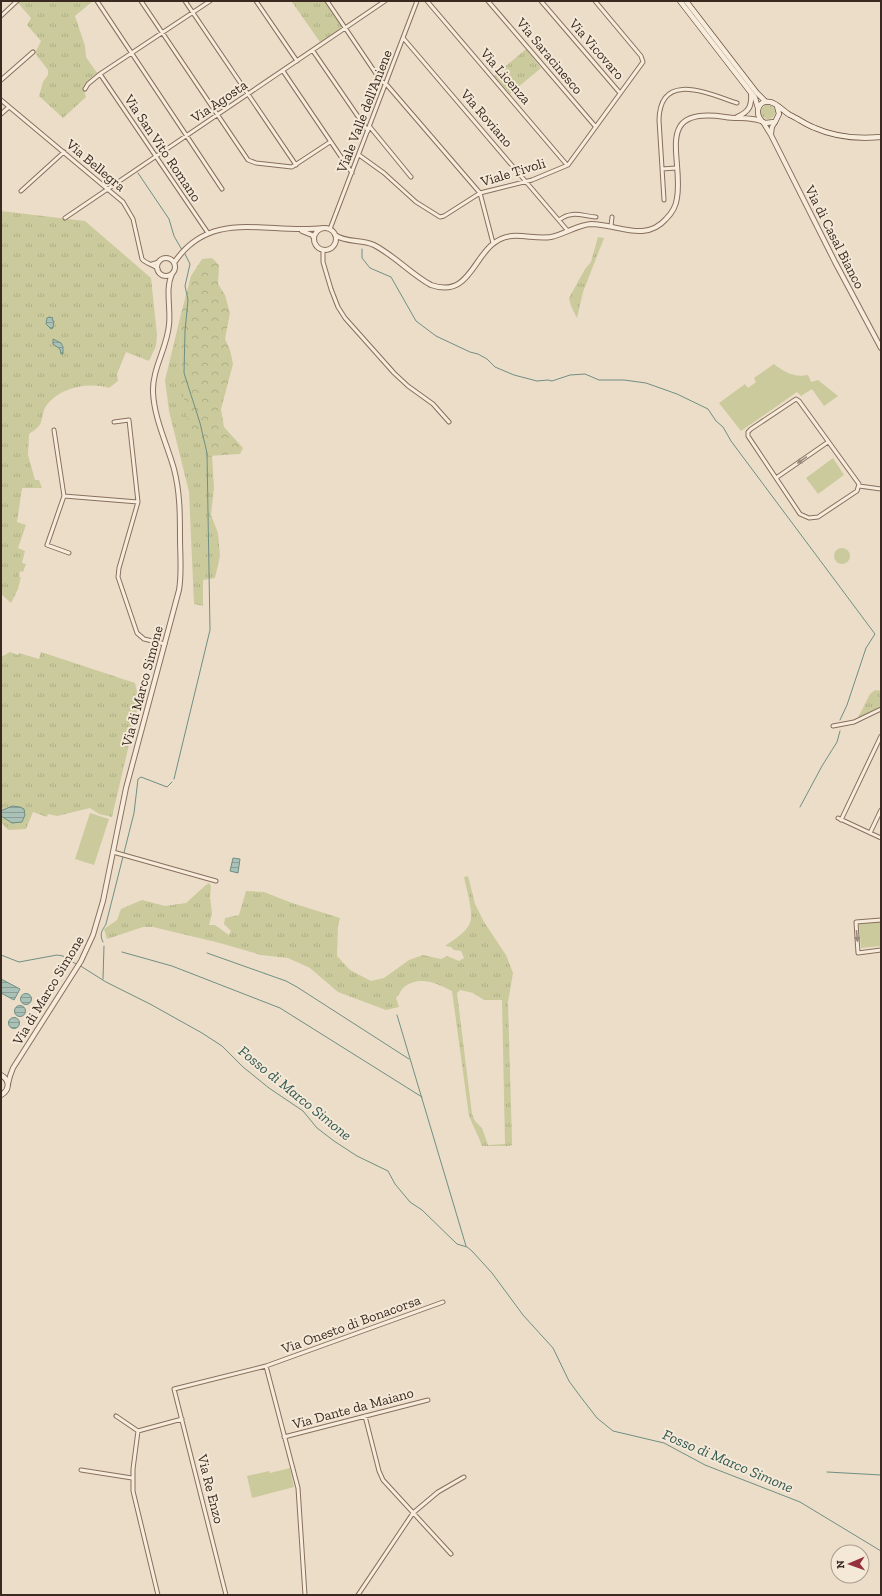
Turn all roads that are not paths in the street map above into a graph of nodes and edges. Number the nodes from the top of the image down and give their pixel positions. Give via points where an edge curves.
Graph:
1 (17, 1) edge
2 (97, 1) edge
3 (141, 1) edge
4 (185, 1) edge
5 (210, 1) edge
6 (256, 1) edge
7 (327, 1) edge
8 (375, 1) edge
9 (385, 1) edge
10 (417, 1) edge
11 (427, 1) edge
12 (488, 1) edge
13 (541, 1) edge
14 (595, 1) edge
15 (680, 1) edge
16 (686, 1) edge
17 (378, 5) junction
18 (193, 12) junction
19 (1, 16) edge
20 (346, 28) junction
21 (162, 32) junction
22 (404, 39) junction
23 (314, 51) junction
24 (33, 52) dead end
25 (131, 54) junction
26 (297, 62) junction
27 (283, 71) junction
28 (100, 74) junction
29 (1, 80) edge
30 (386, 84) junction
31 (85, 89) dead end
32 (620, 93) junction
33 (751, 93) junction
34 (248, 94) junction
35 (1, 100) edge
36 (766, 102) junction
37 (737, 103) dead end
38 (777, 106) junction
39 (9, 107) junction
40 (758, 110) junction
41 (1, 114) edge
42 (218, 115) junction
43 (792, 116) junction
44 (778, 117) junction
45 (730, 118) junction
46 (743, 118) junction
47 (762, 121) junction
48 (775, 122) junction
49 (595, 126) junction
50 (369, 129) junction
51 (187, 135) junction
52 (771, 135) junction
53 (881, 137) edge
54 (330, 142) junction
55 (64, 152) junction
56 (359, 154) junction
57 (156, 156) junction
58 (296, 165) junction
59 (567, 165) junction
60 (676, 168) junction
61 (662, 170) junction
62 (352, 173) junction
63 (411, 177) dead end
64 (527, 182) junction
65 (109, 189) junction
66 (222, 189) dead end
67 (21, 191) dead end
68 (480, 193) junction
69 (664, 200) dead end
70 (596, 217) dead end
71 (612, 217) dead end
72 (64, 218) dead end
73 (559, 220) junction
74 (611, 226) junction
75 (323, 228) junction
76 (330, 229) junction
77 (300, 230) junction
78 (568, 231) junction
79 (208, 233) junction
80 (335, 234) junction
81 (314, 238) junction
82 (347, 239) junction
83 (493, 243) junction
84 (334, 245) junction
85 (323, 250) junction
86 (181, 253) junction
87 (168, 258) junction
88 (159, 262) junction
89 (174, 263) junction
90 (150, 264) junction
91 (158, 269) junction
92 (161, 274) junction
93 (172, 274) junction
94 (168, 288) junction
95 (881, 348) edge
96 (114, 422) dead end
97 (449, 422) dead end
98 (54, 430) dead end
99 (828, 442) junction
100 (776, 478) junction
101 (859, 486) junction
102 (881, 489) edge
103 (64, 496) junction
104 (138, 502) junction
105 (69, 553) dead end
106 (165, 644) junction
107 (881, 709) edge
108 (833, 726) dead end
109 (881, 736) edge
110 (881, 810) edge
111 (870, 833) junction
112 (881, 838) edge
113 (113, 852) junction
114 (216, 881) dead end
115 (881, 920) edge
116 (881, 950) edge
117 (13, 1068) junction
118 (2, 1075) edge
119 (8, 1084) junction
120 (1, 1096) edge
121 (443, 1302) dead end
122 (266, 1366) junction
123 (174, 1389) joint
124 (428, 1400) dead end
125 (116, 1416) dead end
126 (365, 1416) junction
127 (182, 1420) junction
128 (138, 1432) junction
129 (284, 1437) junction
130 (81, 1470) dead end
131 (464, 1477) dead end
132 (132, 1478) junction
133 (413, 1514) junction
134 (451, 1554) dead end
135 (158, 1595) edge
136 (226, 1595) edge
137 (305, 1595) edge
138 (358, 1595) edge

1 - 19 street
2 - 25 street
3 - 21 street
4 - 18 street
5 - 18 street
6 - 26 street
7 - 20 street
8 - 17 street
9 - 17 street, Via Agosta
10 - 22 street, Viale Valle dell'Aniene
11 - 59 street, Via Licenza
12 - 49 street, Via Saracinesco
13 - 32 street, Via Vicovaro
14 - 32 street, Viale Tivoli via 642,58 642,64
15 - 33 main road
16 - 36 main road
17 - 20 street, Via Agosta
18 - 21 street
18 - 34 street
20 - 23 street, Via Agosta
20 - 30 street via 381,81
21 - 25 street
21 - 42 street
22 - 30 street, Viale Valle dell'Aniene
22 - 64 street, Via Roviano
23 - 26 street, Via Agosta
23 - 50 street
24 - 29 street
25 - 28 street
25 - 51 street
26 - 27 street, Via Agosta
27 - 34 street, Via Agosta
27 - 54 street
28 - 31 street
28 - 57 street, Via San Vito Romano
30 - 50 street, Viale Valle dell'Aniene
30 - 68 street
32 - 49 street, Viale Tivoli
33 - 40 main road via 757,101
33 - 45 street via 752,103 748,111
34 - 42 street, Via Agosta
34 - 58 street
35 - 39 street, Via Bellegra
36 - 38 main road via 772,102
36 - 40 main road via 762,103
37 - 61 street via 689,89 676,90 666,96 660,105 659,116
38 - 43 main road
38 - 44 main road
39 - 41 street
39 - 55 street, Via Bellegra
40 - 46 street
40 - 47 main road
42 - 51 street, Via Agosta
42 - 58 street via 250,161 289,167
43 - 44 main road
43 - 53 main road via 827,133 852,137
44 - 48 main road
45 - 46 street
45 - 60 street via 698,115 684,123 675,141
46 - 47 street
47 - 48 main road via 769,124
47 - 52 street, Via di Casal Bianco
48 - 52 street via 771,128
49 - 59 street, Viale Tivoli
50 - 56 street, Viale Valle dell'Aniene
50 - 63 street
51 - 57 street, Via Agosta
51 - 66 street
52 - 95 street, Via di Casal Bianco
54 - 58 street
54 - 62 street
55 - 65 street, Via Bellegra
55 - 67 street
56 - 62 street, Viale Valle dell'Aniene
56 - 68 street, Viale Tivoli via 416,202 439,216 444,216
57 - 65 street, Via Agosta
57 - 79 street, Via San Vito Romano
59 - 64 street, Viale Tivoli
60 - 61 street
60 - 74 street via 677,197 675,206 665,221 640,232
61 - 69 street
62 - 76 street, Viale Valle dell'Aniene
64 - 68 street, Viale Tivoli
64 - 73 street, Via Roviano
65 - 72 street, Via Agosta
65 - 90 street, Via Bellegra via 129,211 141,256
68 - 83 street
70 - 73 street via 573,214
71 - 74 street
73 - 78 street, Via Roviano
74 - 78 street via 590,224
75 - 76 street
75 - 77 street
75 - 81 street
76 - 80 street
77 - 79 street via 242,226 227,227
77 - 81 street
78 - 83 street via 544,238 510,236
79 - 86 street
80 - 82 street
80 - 84 street
81 - 85 street via 317,247
82 - 83 street via 375,246 425,282 442,288 466,279 485,250
82 - 84 street
84 - 85 street via 328,250
85 - 97 street via 327,278 336,303 345,318 392,371 431,402
86 - 87 street
86 - 89 street
87 - 88 street
87 - 89 street
88 - 90 street
88 - 91 street
89 - 93 street via 175,269
90 - 91 street, Via Bellegra
91 - 92 street
92 - 93 street
92 - 94 street, Via di Marco Simone
93 - 94 street, Via di Marco Simone
94 - 106 street, Via di Marco Simone via 168,331 154,377 153,392 178,486 181,567 179,590
96 - 104 street via 129,420
98 - 103 street
99 -> 100 street
99 - 100 street via 796,399 755,426 748,432 748,438
99 - 101 street via 858,481
100 - 101 street via 800,514 811,518 818,517 857,491
101 - 102 street
103 - 104 street
103 - 105 street via 46,545
104 - 106 street via 118,576 138,635
106 - 113 street, Via di Marco Simone via 126,788
107 - 108 street via 854,722
109 - 111 street via 839,819
110 - 111 street
111 - 112 street
113 - 114 street
113 - 117 street, Via di Marco Simone via 101,912 81,961
115 -> 116 street via 856,922 858,952
117 - 118 street, Via di Marco Simone
117 - 119 street, Via di Marco Simone
118 - 119 main road
119 - 120 main road via 6,1092
121 - 122 street, Via Onesto di Bonacorsa
122 - 123 street, Via Onesto di Bonacorsa
122 - 129 street
123 - 127 street, Via Re Enzo
124 - 126 street, Via Dante da Maiano
125 - 128 street
126 - 129 street, Via Dante da Maiano
126 - 133 street via 380,1476
127 - 128 street
127 - 136 street, Via Re Enzo
128 - 132 street
129 - 137 street via 298,1490
130 - 132 street
131 - 133 street via 438,1492
132 - 135 street via 133,1495
133 - 134 street
133 - 138 street

